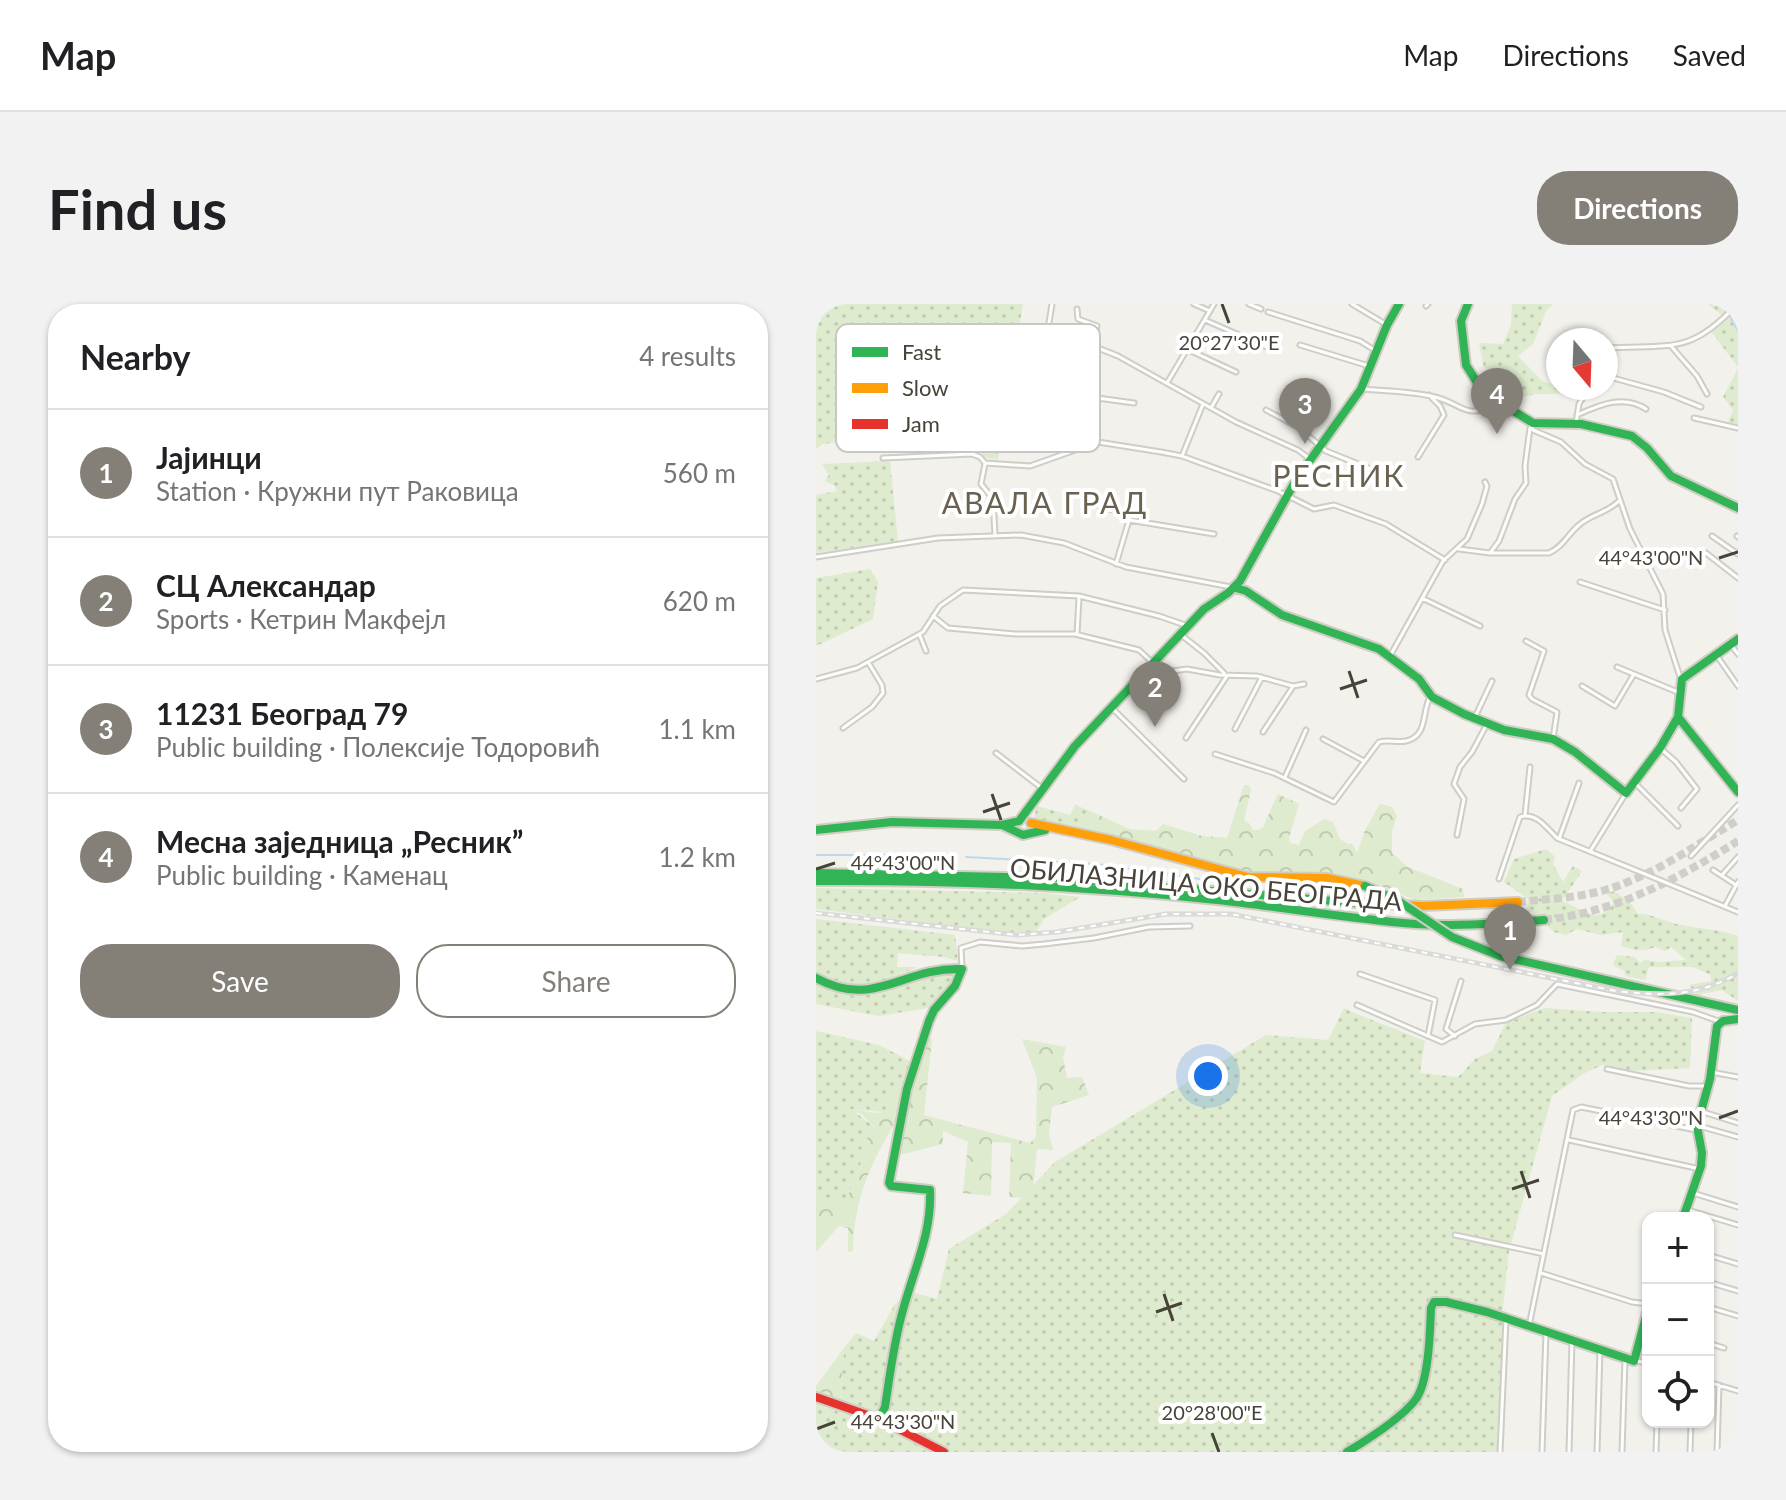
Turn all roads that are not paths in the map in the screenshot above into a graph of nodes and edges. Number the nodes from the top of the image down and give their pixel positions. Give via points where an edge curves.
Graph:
1 (1052, 304) edge
2 (1194, 304) edge
3 (1214, 304) edge
4 (1249, 304) edge
5 (1352, 304) edge
6 (1399, 304) edge
7 (1468, 304) edge
8 (1737, 304) edge
9 (1077, 309) dead end
10 (1261, 309) dead end
11 (1210, 311) junction
12 (1268, 312) dead end
13 (1205, 320) junction
14 (1048, 324) edge
15 (1092, 324) edge
16 (1387, 325) junction
17 (1300, 345) dead end
18 (1671, 346) junction
19 (1618, 348) edge
20 (1100, 349) edge
21 (1187, 349) junction
22 (1271, 349) dead end
23 (1376, 351) junction
24 (1370, 366) junction
25 (1236, 372) dead end
26 (1618, 379) edge
27 (1166, 384) junction
28 (1361, 389) junction
29 (1219, 394) dead end
30 (1707, 394) dead end
31 (1429, 395) junction
32 (1100, 398) edge
33 (1582, 400) edge
34 (1134, 403) dead end
35 (1203, 404) junction
36 (1502, 404) junction
37 (1701, 407) dead end
38 (1211, 408) junction
39 (1646, 409) dead end
40 (1266, 410) dead end
41 (1694, 418) dead end
42 (1577, 419) junction
43 (1529, 425) junction
44 (1738, 428) edge
45 (1100, 444) edge
46 (1320, 446) junction
47 (1068, 452) edge
48 (1182, 456) junction
49 (1418, 457) dead end
50 (883, 458) dead end
51 (1310, 459) junction
52 (985, 463) junction
53 (1393, 478) dead end
54 (1485, 482) dead end
55 (1287, 495) junction
56 (1619, 501) junction
57 (1100, 507) dead end
58 (1738, 508) edge
59 (1609, 510) junction
60 (1623, 512) junction
61 (1129, 520) junction
62 (1214, 534) dead end
63 (995, 535) junction
64 (1712, 536) dead end
65 (1456, 549) junction
66 (1490, 553) junction
67 (1706, 553) dead end
68 (1738, 554) edge
69 (816, 557) edge
70 (1445, 560) junction
71 (1116, 564) junction
72 (1738, 578) edge
73 (1580, 582) dead end
74 (1235, 588) junction
75 (1079, 596) junction
76 (1422, 598) junction
77 (1665, 610) junction
78 (933, 616) junction
79 (1188, 626) junction
80 (1480, 626) dead end
81 (919, 634) junction
82 (1077, 634) junction
83 (1180, 634) junction
84 (1526, 641) dead end
85 (1735, 642) edge
86 (926, 651) dead end
87 (1738, 654) edge
88 (1390, 656) junction
89 (1717, 656) junction
90 (868, 662) junction
91 (1150, 666) junction
92 (1617, 667) dead end
93 (1634, 674) junction
94 (1227, 676) junction
95 (1262, 677) junction
96 (816, 679) edge
97 (1681, 680) junction
98 (1492, 681) dead end
99 (1304, 684) dead end
100 (1293, 686) junction
101 (1582, 686) dead end
102 (1738, 686) edge
103 (1680, 693) junction
104 (1431, 695) junction
105 (1111, 708) junction
106 (1678, 717) junction
107 (1474, 719) junction
108 (1487, 724) junction
109 (843, 728) dead end
110 (1235, 729) dead end
111 (1306, 730) dead end
112 (1263, 732) dead end
113 (1186, 738) dead end
114 (1323, 739) dead end
115 (1553, 739) junction
116 (1660, 748) junction
117 (996, 753) dead end
118 (1215, 754) dead end
119 (1364, 761) junction
120 (1530, 767) dead end
121 (1284, 778) junction
122 (1184, 779) dead end
123 (1634, 782) junction
124 (1579, 783) dead end
125 (1043, 789) junction
126 (1738, 792) edge
127 (1626, 793) junction
128 (1738, 805) edge
129 (1681, 808) dead end
130 (1525, 815) junction
131 (1026, 824) junction
132 (1002, 825) junction
133 (1678, 826) dead end
134 (816, 830) edge
135 (1457, 835) dead end
136 (1559, 839) junction
137 (1591, 850) junction
138 (1691, 856) dead end
139 (1738, 857) edge
140 (1713, 870) dead end
141 (816, 873) edge
142 (1722, 875) junction
143 (1499, 879) dead end
144 (816, 881) edge
145 (1737, 884) edge
146 (1518, 902) tunnel mouth
147 (1725, 906) junction
148 (1738, 912) edge
149 (1544, 920) tunnel mouth
150 (1190, 926) dead end
151 (962, 969) junction
152 (1360, 974) dead end
153 (816, 978) edge
154 (1461, 981) dead end
155 (1357, 1005) dead end
156 (1738, 1010) edge
157 (1738, 1019) edge
158 (1721, 1022) junction
159 (1428, 1036) junction
160 (1455, 1036) junction
161 (1607, 1069) dead end
162 (1711, 1072) junction
163 (1738, 1077) edge
164 (1708, 1086) junction
165 (1700, 1111) junction
166 (1738, 1123) edge
167 (1696, 1128) junction
168 (1738, 1137) edge
169 (1569, 1140) junction
170 (1700, 1169) junction
171 (1693, 1193) junction
172 (1738, 1207) edge
173 (1686, 1212) edge
174 (1714, 1220) edge
175 (1738, 1225) edge
176 (1455, 1235) dead end
177 (1544, 1254) junction
178 (1714, 1257) edge
179 (1738, 1264) edge
180 (1541, 1273) junction
181 (1714, 1284) edge
182 (1738, 1291) edge
183 (1642, 1305) edge
184 (1714, 1309) edge
185 (1738, 1316) edge
186 (1506, 1319) junction
187 (1529, 1326) junction
188 (1642, 1331) edge
189 (1546, 1332) junction
190 (1572, 1340) junction
191 (1714, 1345) edge
192 (1724, 1348) dead end
193 (1600, 1349) junction
194 (1630, 1360) junction
195 (1642, 1362) edge
196 (1714, 1384) edge
197 (1719, 1385) junction
198 (1738, 1391) edge
199 (816, 1397) edge
200 (879, 1419) junction
201 (1657, 1428) edge
202 (1691, 1428) edge
203 (944, 1452) edge
204 (1347, 1452) edge
205 (1500, 1452) edge
206 (1542, 1452) edge
207 (1569, 1452) edge
208 (1597, 1452) edge
209 (1622, 1452) edge
210 (1656, 1452) edge
211 (1690, 1452) edge
212 (1717, 1452) edge

1 - 14 street
2 - 11 street
3 - 11 street
4 - 10 street
5 - 16 street
6 - 16 main road
7 - 36 main road via 1461,321 1466,365 1478,384
8 - 18 street via 1703,335
9 - 15 street via 1078,319
11 - 13 street
12 - 23 street
13 - 21 street
13 - 22 street
16 - 23 main road
17 - 24 street
18 - 19 street
18 - 30 street
20 - 27 street
21 - 25 street
21 - 27 street
23 - 24 main road
24 - 28 main road
26 - 37 street
27 - 35 street
28 - 31 street
28 - 46 main road
29 - 38 street
31 - 36 street via 1471,411
31 - 49 street via 1444,415
32 - 34 street
33 - 42 street
35 - 38 street
35 - 48 street
36 - 43 main road
38 - 51 street
39 - 42 street via 1616,402
40 - 46 street
41 - 44 street
42 - 43 main road
42 - 58 main road via 1632,436 1671,476
43 - 56 street via 1610,477
43 - 66 street via 1526,486
45 - 48 street
46 - 51 main road
46 - 53 street
47 - 52 street via 1030,466
48 - 55 street
50 - 52 street via 972,454
51 - 55 main road
52 - 63 street via 981,484 993,499
54 - 65 street via 1480,510 1467,539
55 - 70 street via 1314,509 1334,505 1386,524
55 - 74 main road
56 - 59 street
56 - 60 street
57 - 61 street via 1128,513
59 - 60 street
59 - 66 street via 1582,522 1549,553
60 - 77 street via 1662,591
61 - 62 street
61 - 71 street
63 - 69 street via 928,539
63 - 71 street via 1058,541
64 - 68 street
65 - 66 street
65 - 70 street
67 - 72 street
70 - 76 street
71 - 74 street
73 - 77 street
74 - 79 main road
74 - 88 main road via 1276,613
75 - 78 street via 963,590
75 - 79 street
75 - 82 street
76 - 80 street
76 - 88 street
77 - 97 street via 1665,630
78 - 81 street
78 - 82 street via 948,628
79 - 83 main road
81 - 86 street
81 - 90 street
82 - 91 street via 1139,650
83 - 91 main road
83 - 94 street
84 - 115 street via 1544,651 1529,695 1557,712
85 - 87 street
85 - 89 main road
88 - 104 main road
89 - 97 main road
89 - 102 street
90 - 96 street
90 - 109 street via 883,693
91 - 94 street via 1158,673 1187,669
91 - 105 main road
92 - 93 street
93 - 101 street via 1615,706
93 - 103 street
94 - 95 street
94 - 113 street
95 - 100 street
95 - 110 street
97 - 103 main road
98 - 107 street
99 - 100 street
100 - 112 street
103 - 106 main road
104 - 107 main road
104 - 119 street via 1416,736 1381,741
105 - 122 street
105 - 125 main road
106 - 116 main road
106 - 126 main road
107 - 108 main road
108 - 115 main road
108 - 135 street via 1454,784 1464,799
111 - 121 street
114 - 119 street
115 - 127 main road
116 - 123 main road
116 - 129 street via 1697,789
117 - 125 street
118 - 121 street
119 - 121 street via 1334,802
120 - 130 street
123 - 127 main road
123 - 133 street
124 - 136 street
125 - 131 main road
127 - 137 street
128 - 138 street
130 - 136 street via 1538,819
130 - 143 street
131 - 132 main road
131 - 132 main road via 1023,835
131 - 156 main road, bridge via 1111,840 1248,877 1327,878 1365,886 1397,900 1444,933 1500,956
132 - 134 main road via 907,822
136 - 137 street
137 - 147 street
139 - 142 street
140 - 142 street
141 - 146 main road, ОБИЛАЗНИЦА ОКО БЕОГРАДА via 1042,876 1376,904
142 - 145 street
144 - 149 main road, ОБИЛАЗНИЦА ОКО БЕОГРАДА via 1058,886 1418,924
145 - 147 street
147 - 148 street
150 - 151 street via 1022,946 980,942 961,950
151 - 153 main road via 931,968 861,993 835,990
151 - 200 main road via 931,1016 900,1118 889,1183 931,1193 926,1248 903,1311
152 - 159 street via 1434,999
154 - 160 street via 1446,1029
155 - 159 street
157 - 158 main road
158 - 160 street via 1557,984 1537,1005 1503,1021 1475,1024
158 - 162 main road
159 - 160 street via 1442,1042
161 - 164 street
162 - 163 street
162 - 164 main road
164 - 165 main road
165 - 166 street
165 - 167 main road
167 - 168 street
167 - 169 street via 1575,1108
167 - 170 main road
169 - 170 street
169 - 177 street
170 - 171 main road
171 - 172 street
171 - 173 main road
174 - 175 street
176 - 177 street
177 - 180 street
178 - 179 street
180 - 183 street
180 - 187 street
181 - 182 street
184 - 185 street
186 - 187 main road
186 - 204 main road via 1434,1302 1426,1371 1417,1398
186 - 205 street
187 - 189 main road
188 - 194 main road
189 - 190 main road
189 - 206 street
190 - 193 main road
190 - 207 street
191 - 192 street
193 - 194 main road
193 - 208 street
194 - 195 street
194 - 209 street
196 - 197 street
197 - 198 street
197 - 212 street
199 - 200 main road
200 - 203 main road
201 - 210 street
202 - 211 street

